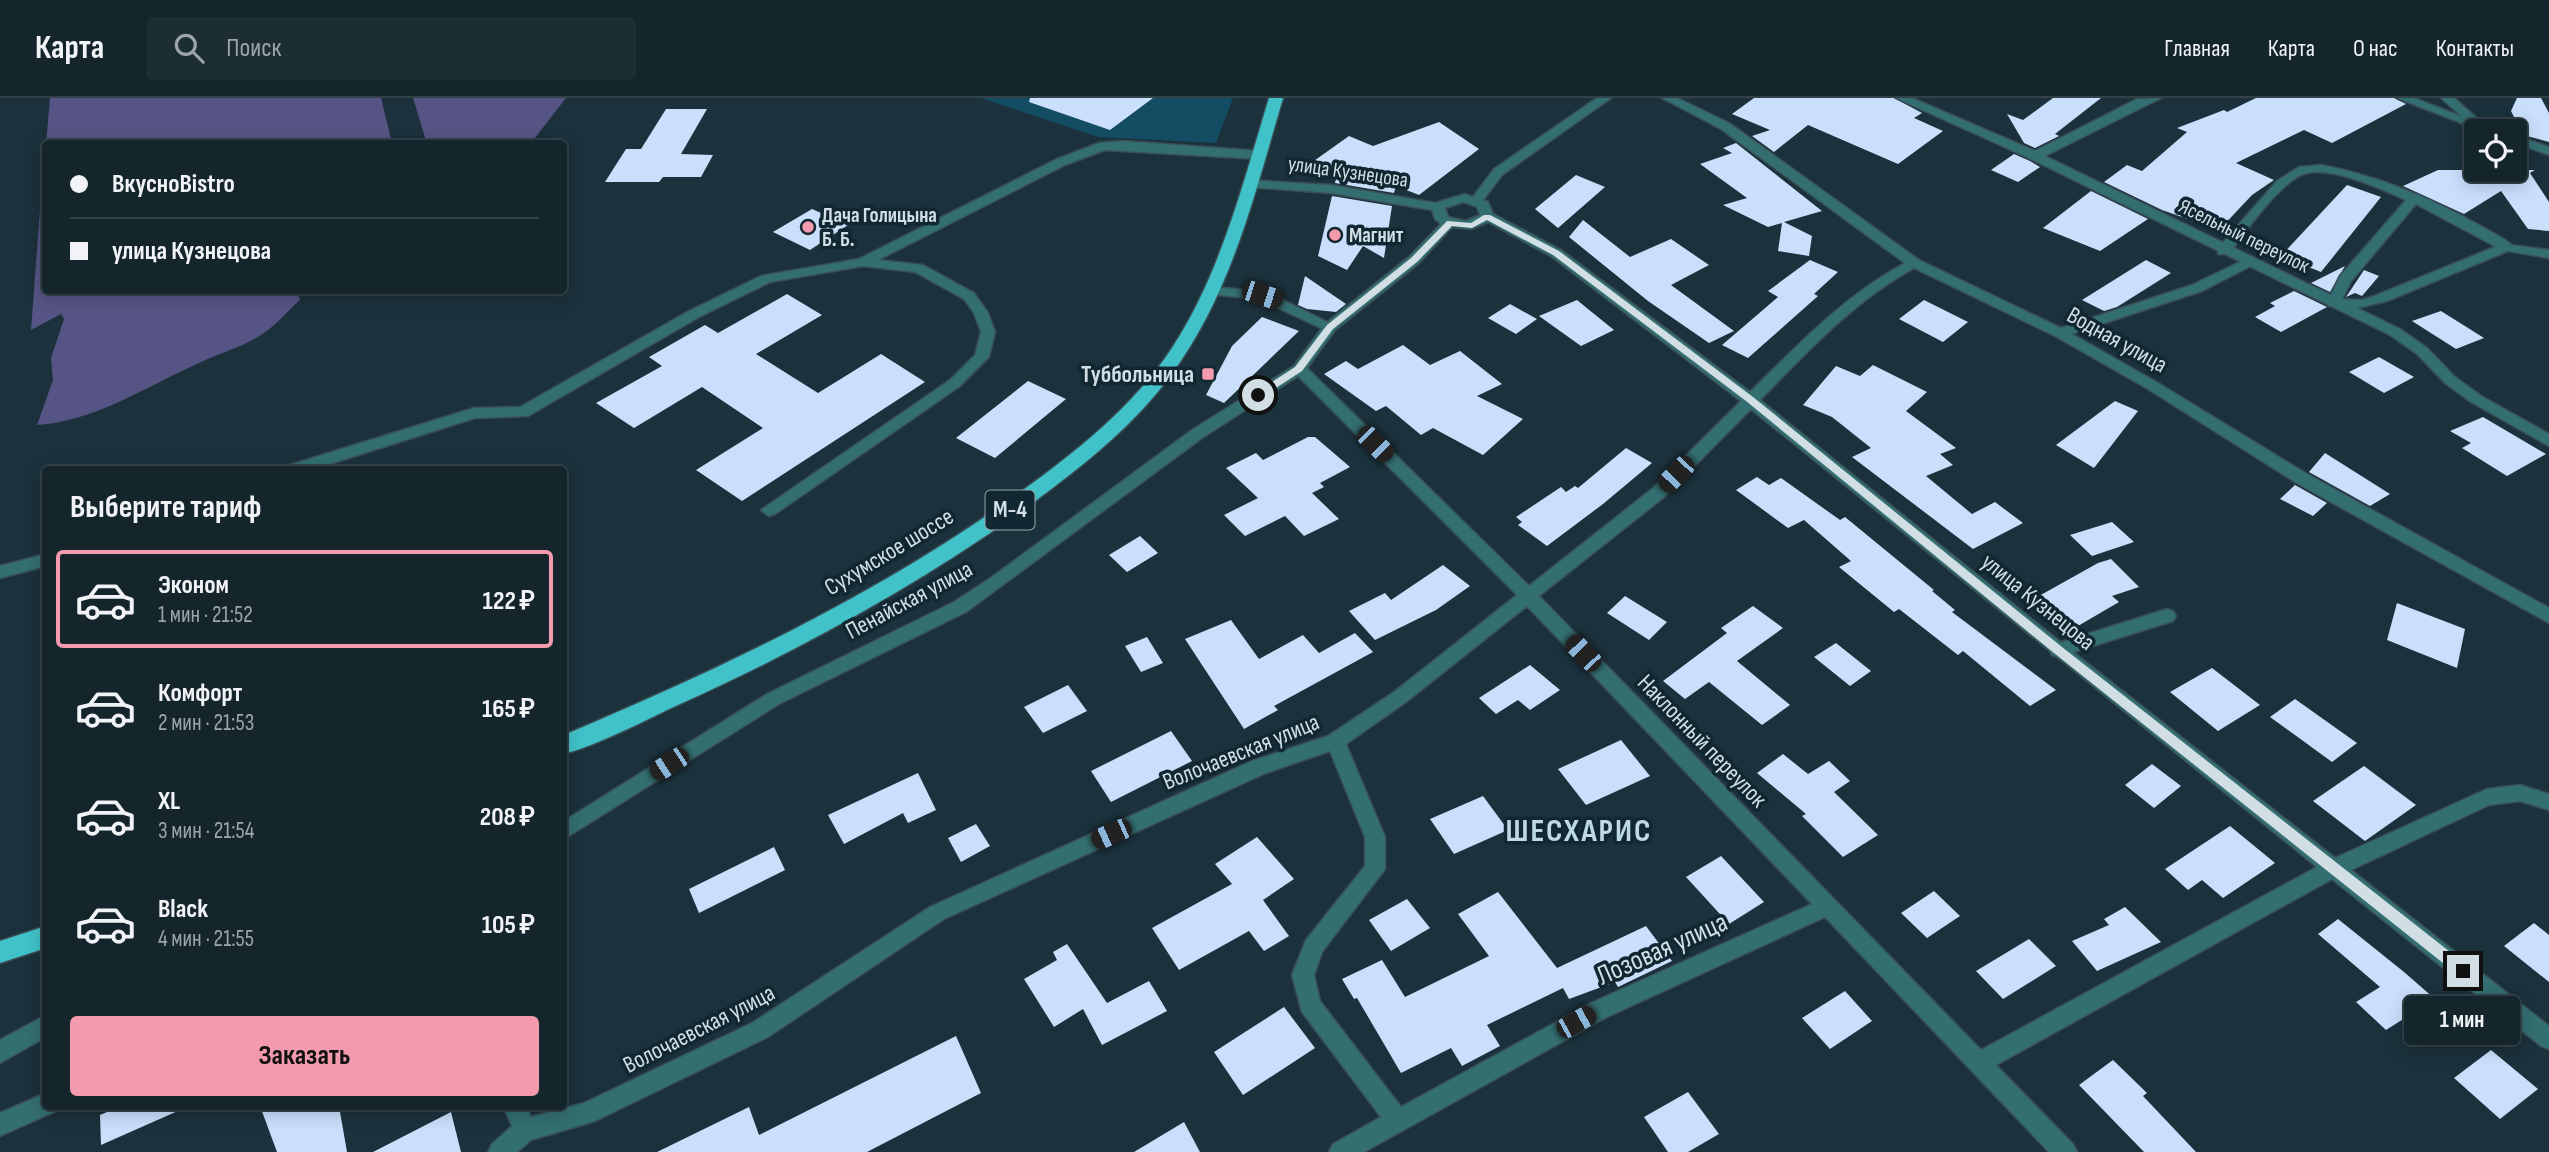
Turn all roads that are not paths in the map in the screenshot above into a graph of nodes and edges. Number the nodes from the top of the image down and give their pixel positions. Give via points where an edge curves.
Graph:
1 (1276, 98) edge
2 (1605, 98) edge
3 (1668, 98) edge
4 (1902, 98) edge
5 (2155, 98) edge
6 (2403, 98) edge
7 (2447, 98) edge
8 (2474, 119) edge
9 (2464, 121) edge
10 (2527, 143) edge
11 (2549, 151) edge
12 (1259, 155) junction
13 (2035, 156) junction
14 (1250, 183) junction
15 (2412, 200) junction
16 (1476, 201) junction
17 (1438, 207) junction
18 (1487, 216) junction
19 (1450, 223) junction
20 (2507, 247) junction
21 (2224, 251) junction
22 (2549, 254) edge
23 (863, 262) junction
24 (2248, 262) junction
25 (1914, 263) junction
26 (1213, 291) junction
27 (2334, 303) junction
28 (1330, 327) junction
29 (2060, 333) junction
30 (1299, 369) junction
31 (1749, 399) junction
32 (2549, 441) edge
33 (305, 466) edge
34 (769, 510) dead end
35 (42, 561) edge
36 (0, 572) edge
37 (1527, 595) junction
38 (2167, 616) dead end
39 (2549, 616) edge
40 (2058, 650) junction
41 (1335, 741) junction
42 (567, 745) edge
43 (2549, 802) edge
44 (567, 829) edge
45 (2334, 868) junction
46 (1826, 907) junction
47 (42, 938) edge
48 (0, 952) edge
49 (42, 1027) edge
50 (2549, 1039) edge
51 (0, 1052) edge
52 (1976, 1064) junction
53 (42, 1106) edge
54 (516, 1110) edge
55 (1397, 1121) junction
56 (0, 1125) edge
57 (525, 1130) junction
58 (500, 1152) edge
59 (1341, 1152) edge
60 (2065, 1152) edge

1 - 12 highway, Сухумское шоссе / М-4
2 - 16 street via 1498,173
3 - 25 street, Водная улица via 1725,126
4 - 13 street, Ясельный переулок
5 - 13 street
6 - 9 street
7 - 8 street
10 - 11 street
12 - 14 highway, Сухумское шоссе / М-4
12 - 23 street via 1103,146 1061,162
13 - 21 street, Ясельный переулок
14 - 17 street, улица Кузнецова via 1331,189
14 - 26 highway, Сухумское шоссе / М-4
15 - 20 street via 2482,230
15 - 21 street via 2341,170 2303,170 2287,179
15 - 27 street via 2357,263 2338,289
16 - 17 street via 1453,199
16 - 18 street
17 - 19 street via 1442,219
18 - 19 street via 1472,225
18 - 31 street, улица Кузнецова via 1556,253
19 - 28 street, Пенайская улица via 1414,260
20 - 22 street
20 - 27 street via 2382,298 2363,304
21 - 24 street, Ясельный переулок
23 - 33 street via 766,279 694,314 523,412 474,412
23 - 34 street via 918,268 969,296 988,332 982,357 955,383
24 - 27 street, Ясельный переулок
24 - 29 street via 2197,288
25 - 29 street, Водная улица
25 - 31 street, Волочаевская улица via 1886,278 1825,326
26 - 28 street via 1262,295
26 - 42 highway, Сухумское шоссе / М-4 via 1180,350 1146,393 1102,440 1026,499 872,598
27 - 32 street, Ясельный переулок via 2395,332 2476,399
28 - 30 street, Пенайская улица
29 - 39 street, Водная улица via 2301,478
30 - 37 street, Наклонный переулок
30 - 44 street, Пенайская улица via 1197,434 960,607 773,699
31 - 37 street, Волочаевская улица via 1658,493
31 - 40 street, улица Кузнецова
35 - 36 street
37 - 41 street, Волочаевская улица via 1400,697
37 - 46 street, Наклонный переулок
38 - 40 street
40 - 45 street, улица Кузнецова
41 - 55 street via 1375,837 1375,869 1313,947 1303,975 1310,1005
41 - 57 street, Волочаевская улица via 1259,767 937,913 760,1030 587,1112
43 - 45 street via 2520,793 2487,797
45 - 50 street, улица Кузнецова
45 - 52 street
46 - 52 street, Наклонный переулок
46 - 55 street, Лозовая улица via 1599,1010
47 - 48 highway
49 - 51 street
52 - 60 street, Наклонный переулок
53 - 56 street
54 - 57 street
55 - 59 street, Лозовая улица
57 - 58 street, Волочаевская улица

